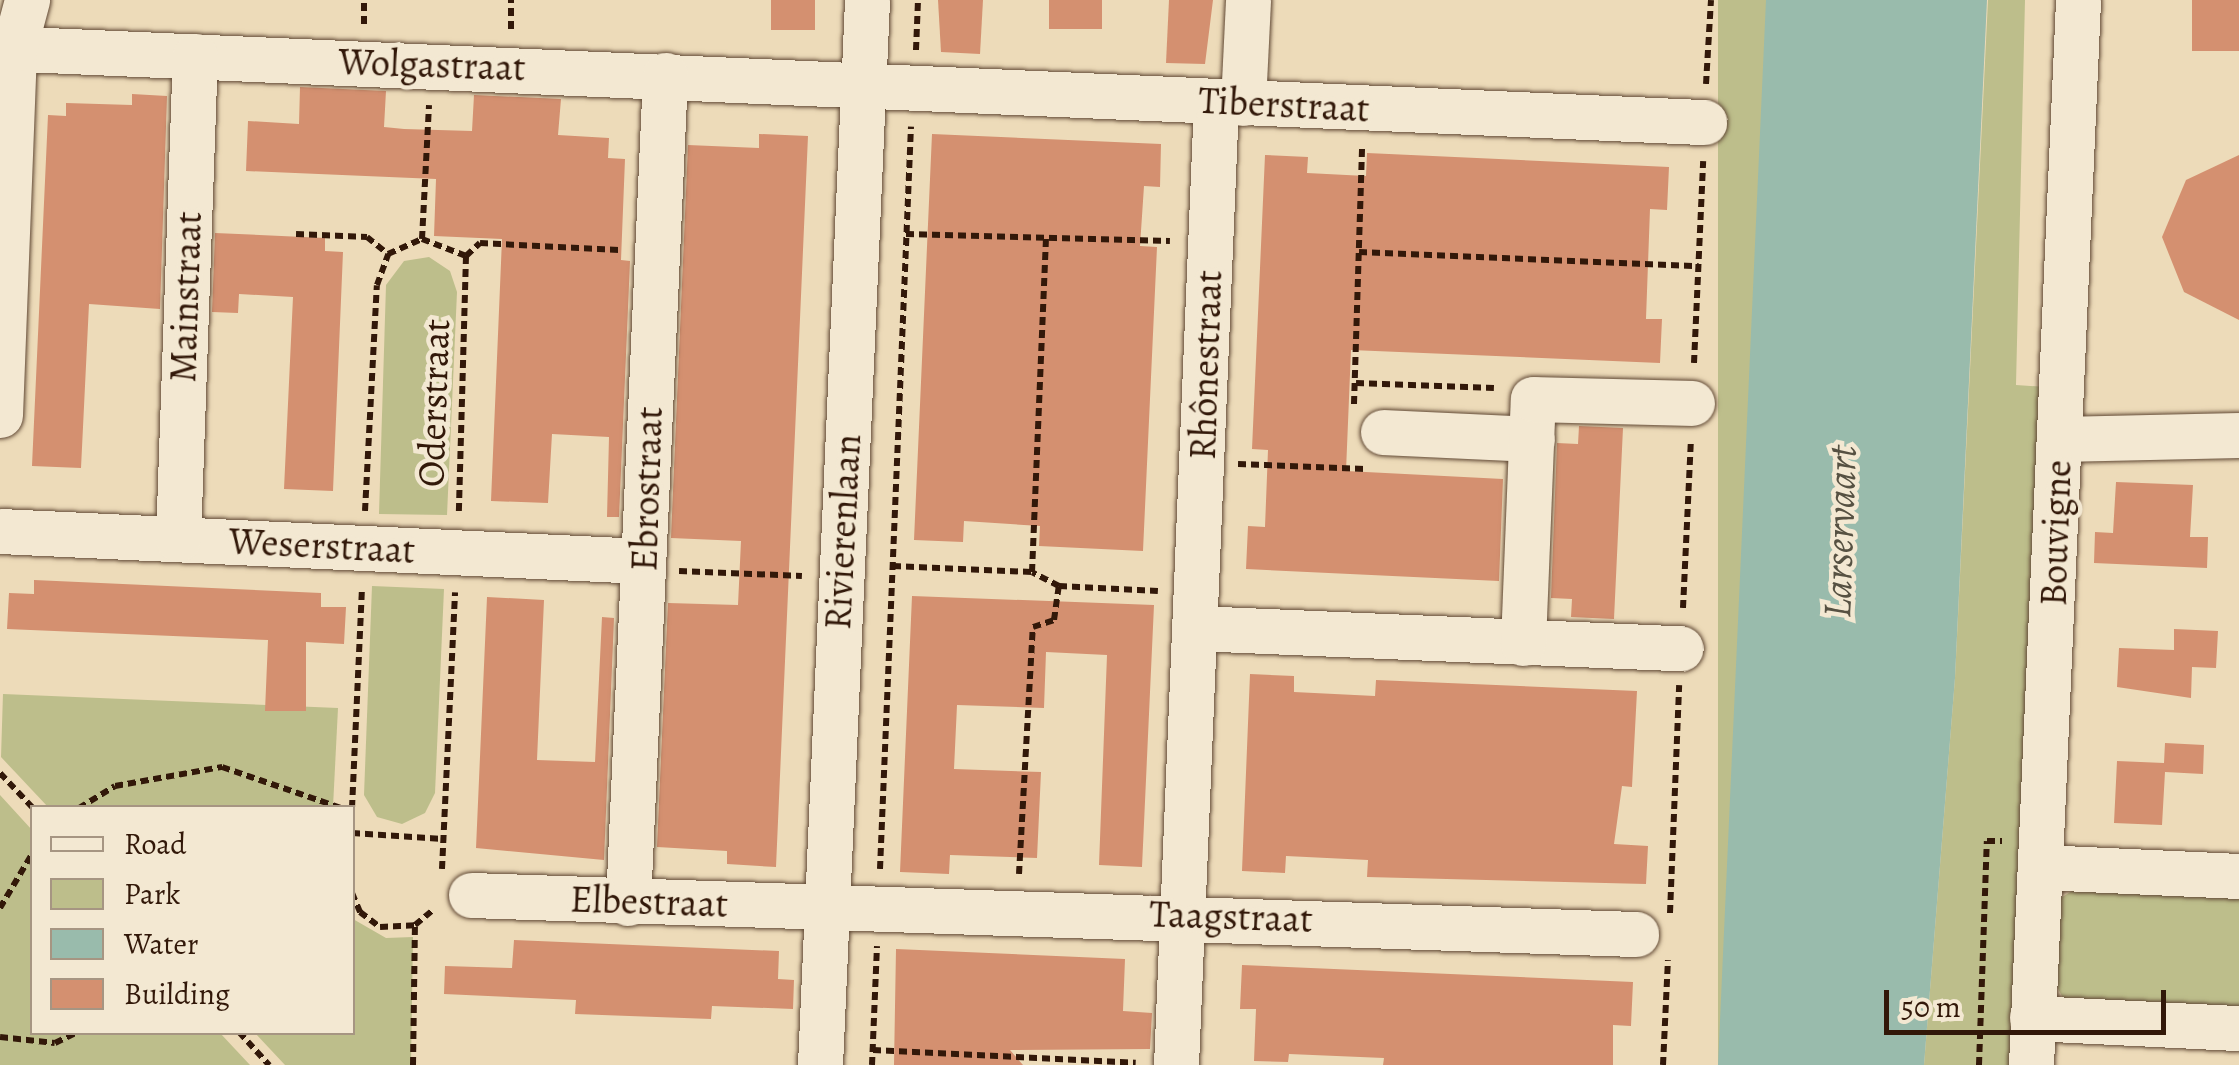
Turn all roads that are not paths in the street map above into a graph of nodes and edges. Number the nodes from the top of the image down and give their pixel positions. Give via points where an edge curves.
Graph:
1 (26, 0) edge
2 (867, 0) edge
3 (1248, 0) edge
4 (2078, 0) edge
5 (7, 48) edge
6 (195, 56) junction
7 (665, 75) junction
8 (863, 83) junction
9 (1230, 102) junction
10 (1704, 122) road end
11 (1692, 403) road end
12 (0, 415) edge
13 (1362, 433) road end
14 (2239, 435) edge
15 (1532, 439) junction
16 (2060, 439) junction
17 (0, 531) edge
18 (178, 539) junction
19 (643, 565) junction
20 (1195, 610) junction
21 (1523, 643) junction
22 (1681, 648) road end
23 (2042, 854) junction
24 (2239, 876) edge
25 (450, 896) road end
26 (628, 903) junction
27 (826, 905) junction
28 (1184, 914) junction
29 (1658, 941) road end
30 (2032, 1018) junction
31 (2239, 1028) edge
32 (820, 1065) edge
33 (1176, 1065) edge
34 (2031, 1065) edge

1 - 5 street
2 - 8 street, Rivierenlaan
3 - 9 street, Rhônestraat
4 - 16 street, Bouvigne
5 - 6 street, Wolgastraat
5 - 12 street
6 - 7 street, Wolgastraat
6 - 18 street, Mainstraat
7 - 8 street, Wolgastraat
7 - 19 street, Ebrostraat
8 - 9 street, Tiberstraat
8 - 27 street, Rivierenlaan
9 - 10 street, Tiberstraat
9 - 20 street, Rhônestraat via 1211,242
11 - 15 street via 1533,399
13 - 15 street
14 - 16 street
15 - 21 street
16 - 23 street, Bouvigne
17 - 18 street, Weserstraat
18 - 19 street, Weserstraat
19 - 26 street, Ebrostraat
20 - 21 street
20 - 28 street, Rhônestraat
21 - 22 street
23 - 24 street
23 - 30 street, Bouvigne
25 - 26 street, Elbestraat
26 - 27 street, Elbestraat
27 - 28 street, Taagstraat
27 - 32 street, Rivierenlaan
28 - 29 street, Taagstraat
28 - 33 street, Rhônestraat
30 - 31 street
30 - 34 street, Bouvigne

